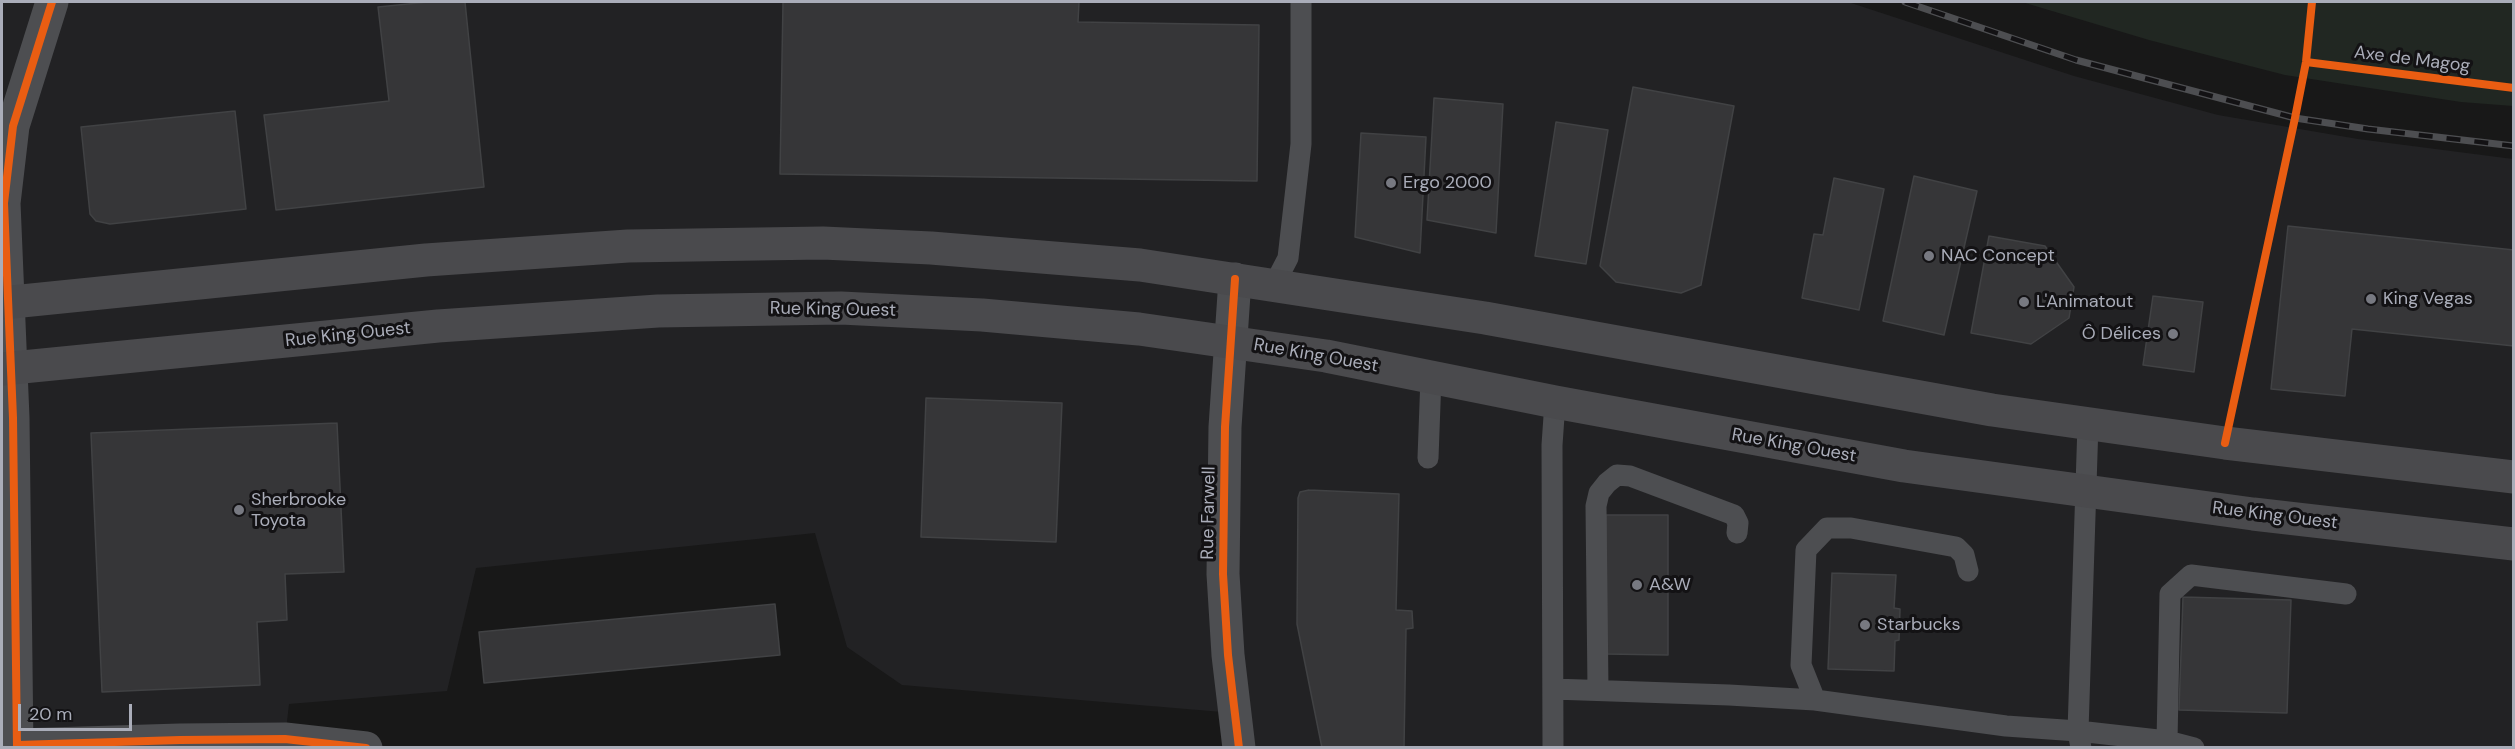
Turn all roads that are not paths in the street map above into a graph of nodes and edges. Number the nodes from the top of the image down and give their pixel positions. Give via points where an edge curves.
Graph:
1 (52, 2) edge
2 (1301, 2) edge
3 (7, 126) edge
4 (1235, 279) junction
5 (1274, 285) junction
6 (5, 303) edge
7 (1231, 342) junction
8 (6, 369) edge
9 (1431, 377) junction
10 (1555, 402) junction
11 (2088, 424) junction
12 (1428, 459) dead end
13 (2514, 477) edge
14 (2085, 492) junction
15 (1737, 533) dead end
16 (2514, 544) edge
17 (1968, 571) dead end
18 (2346, 594) dead end
19 (1553, 689) junction
20 (1598, 690) junction
21 (1815, 700) junction
22 (2080, 739) edge
23 (2168, 741) junction
24 (17, 746) edge
25 (366, 747) edge
26 (1239, 747) edge
27 (1553, 747) edge
28 (2194, 747) edge

1 - 3 street
2 - 5 lane via 1301,144 1288,258
3 - 6 street
4 - 5 main road
4 - 6 main road via 1140,265 930,248 705,243 426,260
4 - 7 street, Rue Farwell
5 - 11 main road
6 - 8 street
7 - 8 main road, Rue King Ouest via 1139,329 982,315 841,308 658,310 438,326
7 - 9 main road, Rue King Ouest
7 - 26 street, Rue Farwell via 1225,428 1223,574
8 - 24 street
9 - 10 main road, Rue King Ouest
9 - 12 lane
10 - 14 main road, Rue King Ouest via 1904,466
10 - 19 lane
11 - 13 main road
11 - 14 lane
14 - 16 main road, Rue King Ouest
14 - 22 lane
15 - 20 lane via 1734,515 1630,476 1617,475 1607,483 1596,506
17 - 21 lane via 1964,555 1956,547 1851,528 1827,528 1806,550 1801,665
18 - 23 lane via 2191,575 2170,594
19 - 20 lane
19 - 27 lane
20 - 21 lane
21 - 22 lane
22 - 23 lane
23 - 28 lane
24 - 25 street via 285,739

